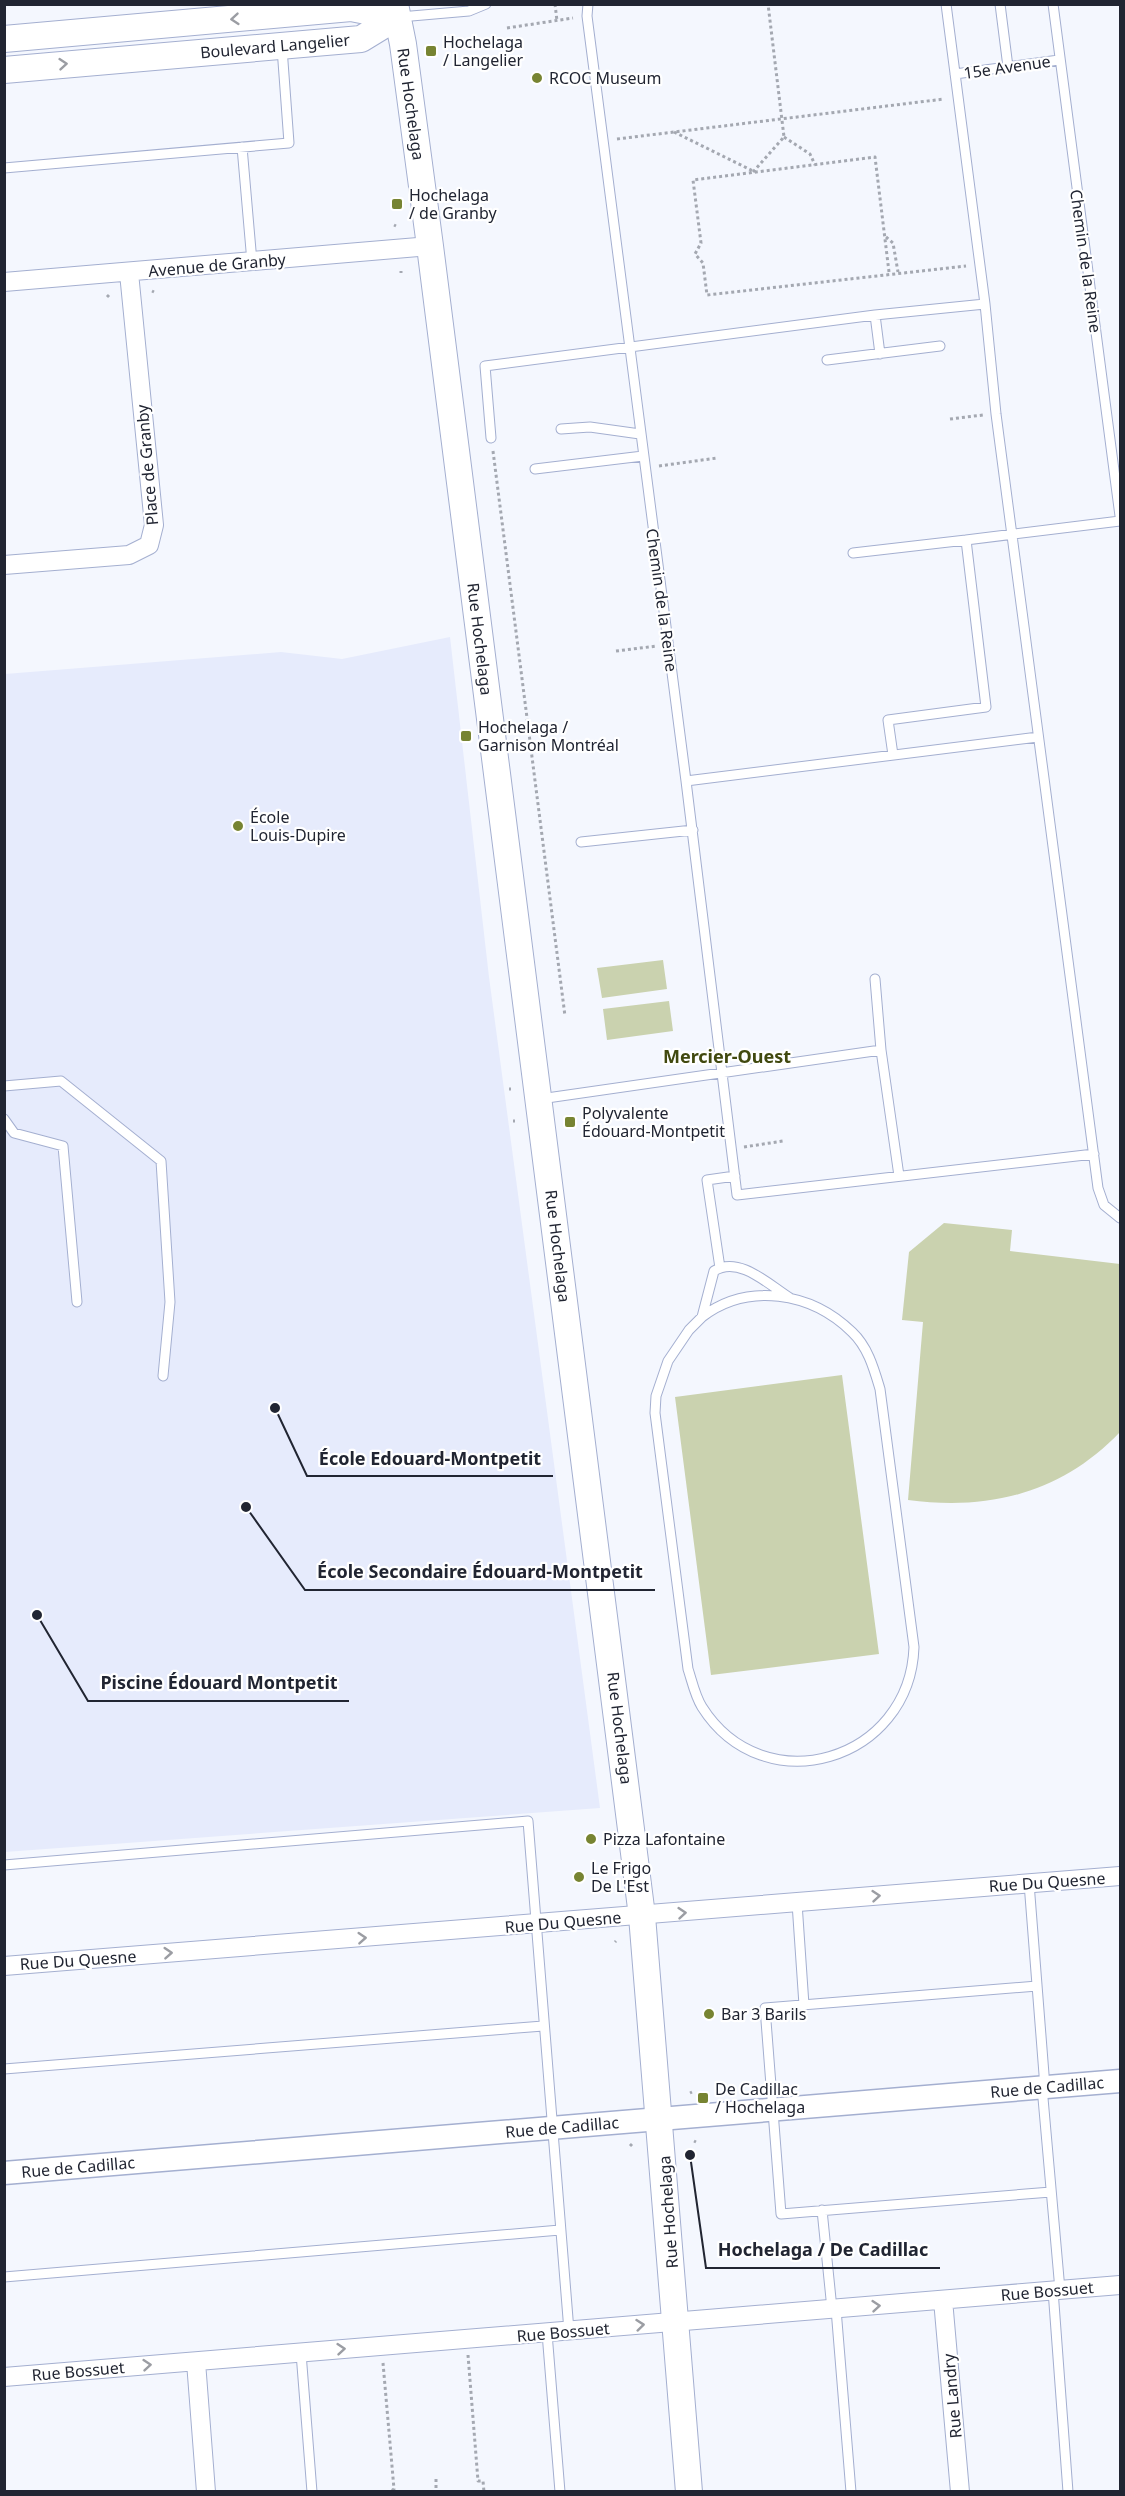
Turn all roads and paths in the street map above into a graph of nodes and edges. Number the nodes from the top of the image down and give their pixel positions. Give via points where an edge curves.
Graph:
1 (486, 4) edge
2 (555, 4) edge
3 (588, 4) edge
4 (768, 4) edge
5 (946, 4) edge
6 (1000, 4) edge
7 (1053, 4) edge
8 (267, 10) edge
9 (396, 11) edge
10 (578, 17) dead end
11 (557, 21) junction
12 (507, 28) dead end
13 (4, 39) edge
14 (282, 45) junction
15 (1059, 60) junction
16 (1008, 67) junction
17 (4, 70) edge
18 (955, 74) junction
19 (946, 99) dead end
20 (783, 118) junction
21 (674, 132) junction
22 (784, 137) junction
23 (616, 140) dead end
24 (242, 147) junction
25 (815, 165) junction
26 (4, 168) edge
27 (753, 172) junction
28 (885, 237) junction
29 (429, 246) junction
30 (252, 262) junction
31 (969, 265) dead end
32 (898, 272) junction
33 (129, 273) junction
34 (890, 273) junction
35 (4, 282) edge
36 (985, 304) junction
37 (875, 315) junction
38 (940, 346) dead end
39 (629, 347) junction
40 (880, 354) junction
41 (827, 360) dead end
42 (985, 415) dead end
43 (950, 419) dead end
44 (561, 429) dead end
45 (640, 434) junction
46 (491, 438) joint
47 (643, 456) junction
48 (717, 458) dead end
49 (671, 465) dead end
50 (535, 469) dead end
51 (1120, 519) edge
52 (1012, 535) junction
53 (966, 540) junction
54 (853, 553) dead end
55 (4, 565) edge
56 (656, 646) dead end
57 (616, 651) dead end
58 (1038, 737) junction
59 (893, 755) junction
60 (686, 781) junction
61 (693, 830) junction
62 (581, 842) dead end
63 (875, 979) dead end
64 (565, 1016) dead end
65 (881, 1050) junction
66 (723, 1072) junction
67 (4, 1086) edge
68 (540, 1099) junction
69 (4, 1119) edge
70 (14, 1133) junction
71 (4, 1140) edge
72 (783, 1142) dead end
73 (742, 1147) dead end
74 (1094, 1154) junction
75 (735, 1176) junction
76 (899, 1176) junction
77 (1120, 1218) edge
78 (720, 1268) junction
79 (790, 1298) junction
80 (77, 1302) dead end
81 (702, 1317) junction
82 (163, 1376) dead end
83 (4, 1865) edge
84 (1120, 1876) edge
85 (1029, 1883) junction
86 (797, 1903) junction
87 (642, 1916) junction
88 (534, 1925) junction
89 (4, 1966) edge
90 (1037, 1986) junction
91 (804, 2005) junction
92 (543, 2026) junction
93 (4, 2069) edge
94 (1120, 2081) edge
95 (1044, 2087) junction
96 (771, 2110) junction
97 (660, 2119) junction
98 (551, 2128) junction
99 (4, 2173) edge
100 (1051, 2192) junction
101 (822, 2210) junction
102 (560, 2230) junction
103 (4, 2277) edge
104 (1120, 2285) edge
105 (1056, 2290) junction
106 (944, 2300) junction
107 (834, 2309) junction
108 (676, 2322) junction
109 (569, 2331) junction
110 (547, 2333) junction
111 (301, 2353) junction
112 (468, 2355) dead end
113 (196, 2362) junction
114 (383, 2362) dead end
115 (4, 2377) edge
116 (435, 2479) dead end
117 (206, 2492) edge
118 (312, 2492) edge
119 (390, 2492) edge
120 (436, 2492) edge
121 (484, 2492) edge
122 (560, 2492) edge
123 (689, 2492) edge
124 (851, 2492) edge
125 (960, 2492) edge
126 (1068, 2492) edge

1 - 9 lane via 469,11
2 - 11 path
3 - 39 lane, Chemin de la Reine
4 - 20 path
5 - 18 lane
6 - 16 lane
7 - 15 lane, Chemin de la Reine
8 - 9 main road, Boulevard Langelier
8 -> 13 main road, Boulevard Langelier
9 - 14 main road, Boulevard Langelier via 361,39
9 - 29 main road, Rue Hochelaga
10 - 11 path
11 - 12 path
17 -> 14 main road, Boulevard Langelier
14 - 24 lane via 289,143
15 - 16 lane, 15e Avenue
15 - 51 lane, Chemin de la Reine
16 - 18 lane, 15e Avenue
18 - 36 lane
19 - 20 path
20 - 21 path
20 - 22 path
21 - 23 path
21 - 27 path
22 - 25 path via 810,154
22 - 27 path
24 - 26 lane
24 - 30 lane
25 - 27 path
25 - 28 path via 875,157
27 - 34 path via 693,180 701,243 695,254 703,262 707,295
28 - 32 path via 893,243
28 - 34 path
29 - 30 street, Avenue de Granby
29 - 68 main road, Rue Hochelaga
30 - 33 street, Avenue de Granby
31 - 32 path
32 - 34 path
33 - 35 street, Avenue de Granby
33 - 55 street, Place de Granby via 153,536 149,545 129,555
36 - 37 lane
36 - 52 lane
37 - 39 lane
37 - 40 lane
38 - 40 lane
39 - 45 lane, Chemin de la Reine
39 - 46 lane via 484,366
40 - 41 lane
42 - 43 path
44 - 45 lane via 590,427
45 - 47 lane, Chemin de la Reine
46 - 64 path
47 - 50 lane
47 - 60 lane, Chemin de la Reine
48 - 49 path
51 - 52 lane, Chemin de la Reine
52 - 53 lane, Chemin de la Reine
52 - 58 lane
53 - 54 lane, Chemin de la Reine
53 - 59 lane via 986,707 888,720
56 - 57 path
58 - 59 lane
58 - 74 lane
59 - 60 lane
60 - 61 lane, Chemin de la Reine
61 - 62 lane
61 - 66 lane, Chemin de la Reine
63 - 65 lane
65 - 66 lane
65 - 76 lane
66 - 68 lane
66 - 75 lane, Chemin de la Reine
67 - 82 lane via 61,1081 161,1161 170,1302
68 - 87 main road, Rue Hochelaga
69 - 70 lane
70 - 71 lane
70 - 80 lane via 63,1146
72 - 73 path
74 - 76 lane
74 - 77 lane via 1104,1205
75 - 76 lane, Chemin de la Reine via 737,1195
75 - 78 lane via 707,1180
78 - 79 lane via 738,1266
78 - 81 lane via 714,1272
79 - 81 lane via 755,1295 733,1299
79 - 81 lane via 816,1307 853,1332 874,1368 914,1647 909,1686 890,1718 860,1745 841,1755 781,1760 726,1735 701,1706 688,1669 656,1396 668,1361
83 - 88 lane via 528,1821
84 - 85 street, Rue Du Quesne
86 -> 85 street, Rue Du Quesne
85 - 90 lane
87 -> 86 street, Rue Du Quesne
86 - 91 lane
87 - 88 street, Rue Du Quesne
87 - 97 main road, Rue Hochelaga
89 -> 88 street, Rue Du Quesne
88 - 92 lane
90 - 91 lane
90 - 95 lane
91 - 96 lane via 765,2008
92 - 93 lane
92 - 98 lane
94 - 95 street, Rue de Cadillac
95 - 96 street, Rue de Cadillac
95 - 100 lane
96 - 97 street, Rue de Cadillac
96 - 101 lane via 781,2214
97 - 98 street, Rue de Cadillac
97 - 108 main road, Rue Hochelaga
98 - 99 street, Rue de Cadillac
98 - 102 lane
100 - 101 lane
100 - 105 lane
101 - 107 lane
102 - 103 lane
102 - 109 lane
104 - 105 street, Rue Bossuet
105 - 106 street, Rue Bossuet
105 - 126 lane
107 -> 106 street, Rue Bossuet
106 - 125 street, Rue Landry
107 - 108 street, Rue Bossuet
107 - 124 lane
109 -> 108 street, Rue Bossuet
108 - 123 main road, Rue Hochelaga
109 - 110 street, Rue Bossuet
111 -> 110 street, Rue Bossuet
110 - 122 lane
111 - 113 street, Rue Bossuet
111 - 118 lane
112 - 121 path via 478,2481 483,2481
115 -> 113 street, Rue Bossuet
113 - 117 street
114 - 119 path via 394,2489
116 - 120 path

